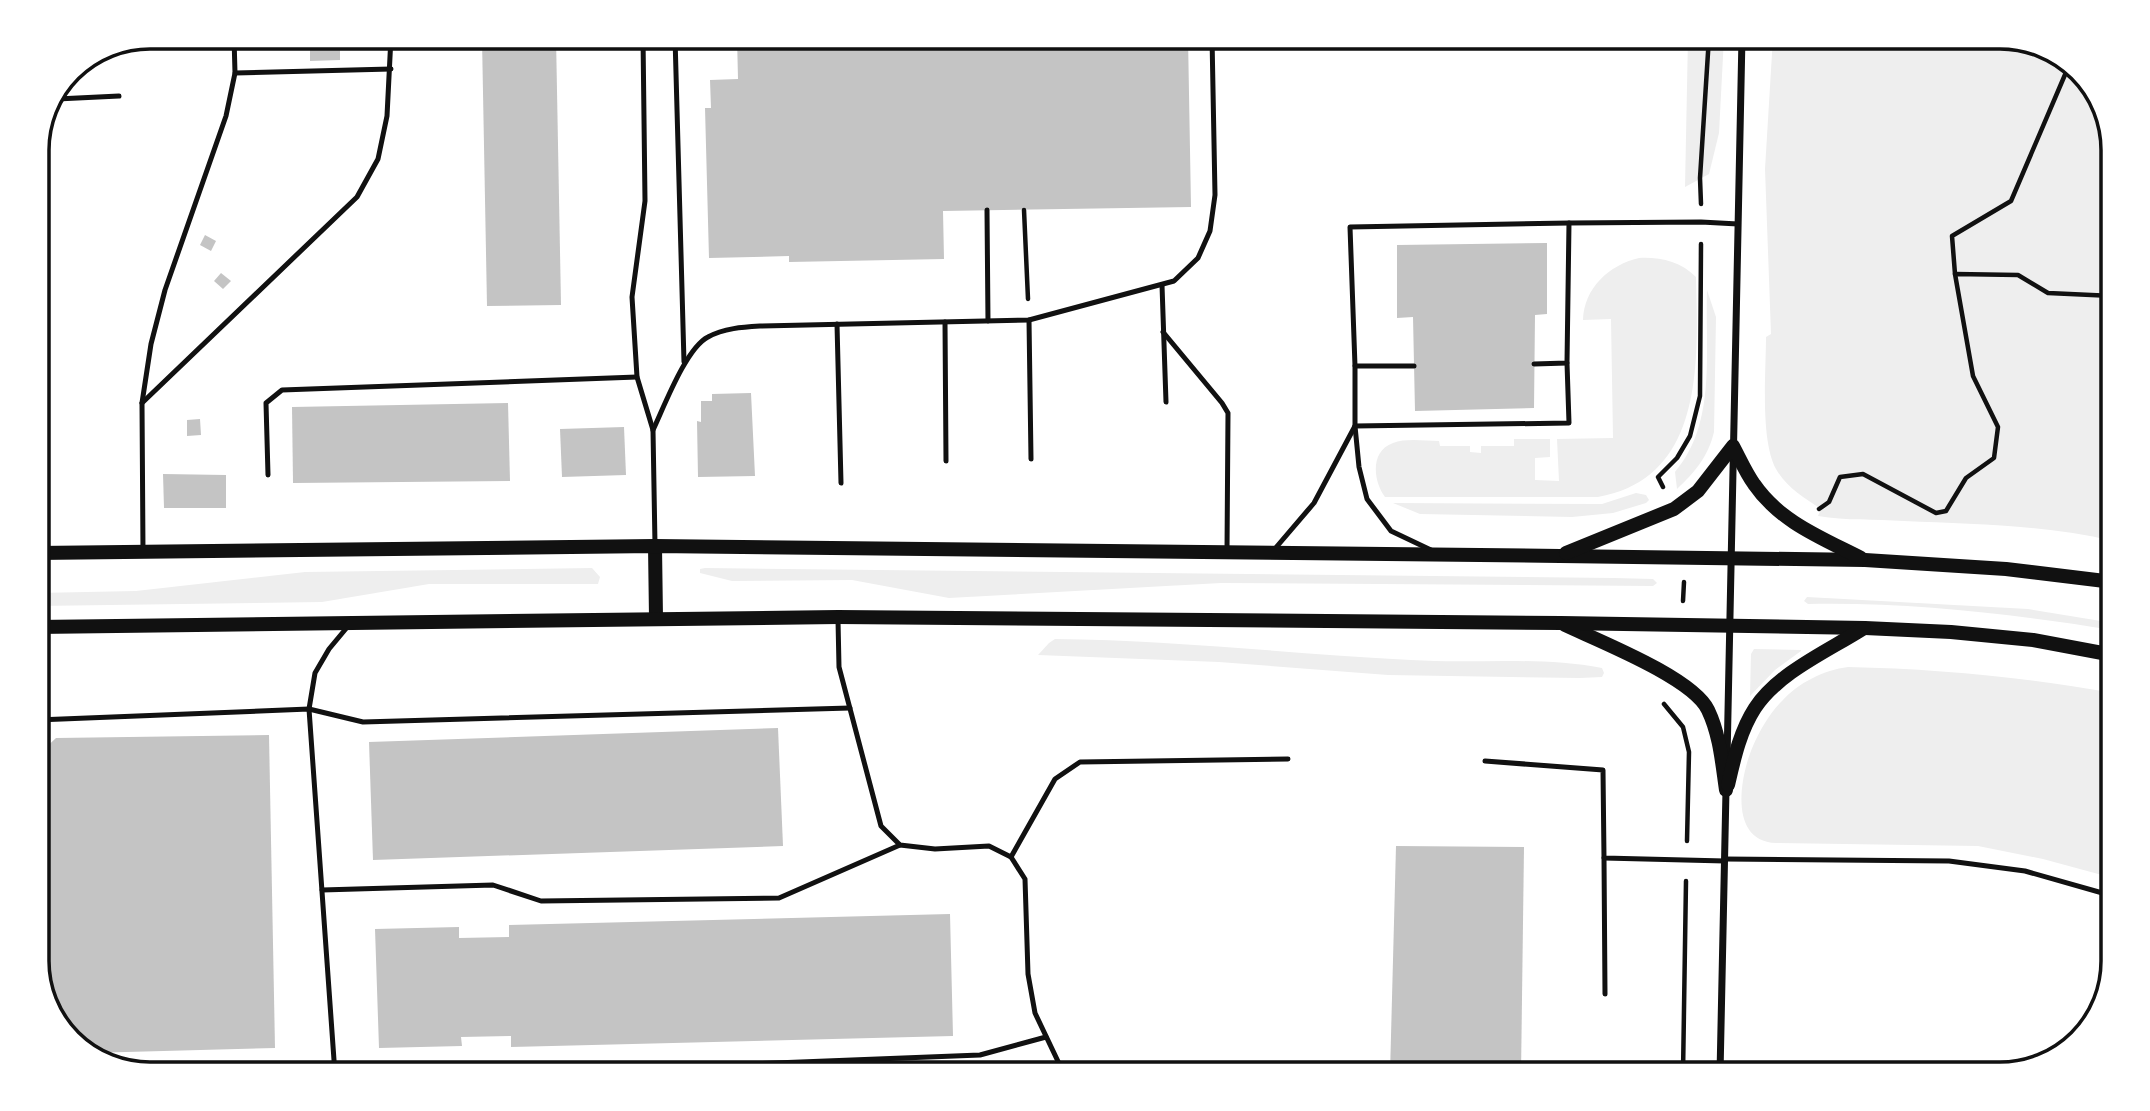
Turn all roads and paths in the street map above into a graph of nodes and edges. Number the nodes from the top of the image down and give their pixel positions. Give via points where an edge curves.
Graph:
1 (234, 49) edge
2 (391, 49) edge
3 (643, 49) edge
4 (676, 49) edge
5 (1212, 49) edge
6 (1708, 49) edge
7 (1742, 49) edge
8 (391, 68) junction
9 (235, 73) junction
10 (2067, 75) edge
11 (119, 96) dead end
12 (63, 99) edge
13 (1024, 209) dead end
14 (987, 210) dead end
15 (1702, 222) junction
16 (1569, 223) junction
17 (1738, 224) junction
18 (1955, 274) junction
19 (1162, 285) junction
20 (2101, 295) edge
21 (1029, 320) junction
22 (988, 321) junction
23 (945, 322) junction
24 (836, 324) junction
25 (1163, 332) junction
26 (1534, 363) dead end
27 (1567, 363) junction
28 (685, 366) junction
29 (1355, 366) junction
30 (1414, 366) dead end
31 (637, 377) junction
32 (1166, 402) dead end
33 (142, 403) junction
34 (1355, 426) junction
35 (653, 430) junction
36 (1733, 446) junction
37 (1031, 460) dead end
38 (946, 461) dead end
39 (268, 475) dead end
40 (841, 483) dead end
41 (1674, 509) junction
42 (1818, 510) dead end
43 (655, 546) junction
44 (143, 551) junction
45 (1227, 552) junction
46 (49, 553) edge
47 (1272, 553) junction
48 (1440, 555) junction
49 (1560, 556) junction
50 (1684, 558) junction
51 (1732, 558) junction
52 (1866, 560) junction
53 (2101, 581) edge
54 (838, 617) junction
55 (656, 618) junction
56 (351, 622) junction
57 (1561, 623) junction
58 (1683, 625) junction
59 (1730, 625) junction
60 (49, 627) edge
61 (1865, 628) junction
62 (2101, 653) edge
63 (1675, 679) junction
64 (850, 708) junction
65 (309, 709) junction
66 (49, 720) edge
67 (1288, 759) dead end
68 (1485, 761) dead end
69 (1726, 789) junction
70 (900, 845) junction
71 (1687, 850) dead end
72 (1011, 858) junction
73 (1604, 858) junction
74 (1725, 860) junction
75 (1686, 878) dead end
76 (322, 890) junction
77 (2101, 893) edge
78 (1605, 993) dead end
79 (1046, 1037) junction
80 (334, 1062) edge
81 (838, 1062) edge
82 (1058, 1062) edge
83 (1683, 1062) edge
84 (1720, 1062) edge

1 - 9 lane
2 - 8 lane
3 - 31 lane via 645,201 632,297
4 - 28 lane
5 - 19 lane via 1215,195 1210,231 1198,258 1174,281
6 - 15 path via 1700,178
7 - 17 street
8 - 9 lane
8 - 33 lane via 378,159 357,197
9 - 33 lane via 226,116 159,312
10 - 18 path via 2011,201 1952,236
11 - 12 lane
13 - 21 path
14 - 22 lane
15 - 16 lane
15 - 17 lane
15 - 41 path via 1700,396 1690,436 1658,477
16 - 27 lane
16 - 29 lane via 1350,228
17 - 36 street
18 - 20 path via 2018,275 2048,293
18 - 42 path via 1973,376 1998,426 1994,458 1966,478 1946,511 1936,513 1863,474 1840,477 1829,502
19 - 21 lane
19 - 25 lane
21 - 22 lane
21 - 37 lane
22 - 23 lane
23 - 24 lane
23 - 38 lane
24 - 28 lane via 733,328 708,337 693,349
24 - 40 lane
25 - 32 lane
25 - 45 lane via 1228,413
26 - 27 lane
27 - 34 lane via 1569,423
28 - 35 lane
29 - 30 lane
29 - 34 lane
31 - 35 lane
31 - 39 lane via 282,390 267,403
33 - 44 lane
34 - 47 lane via 1314,503
34 - 48 lane via 1367,499 1391,531
35 - 43 lane
36 - 41 main road via 1698,491
36 - 51 street
36 - 52 main road via 1755,485 1793,523
41 - 49 main road
43 - 44 main road
43 - 45 main road
43 - 55 main road
44 - 46 main road
45 - 47 main road
47 - 48 main road
48 - 49 main road
49 - 50 main road
50 - 51 main road
50 - 58 path
51 - 52 main road
51 - 59 street
52 - 53 main road
54 - 55 main road
54 - 57 main road
54 - 64 lane via 838,657
55 - 56 main road
56 - 60 main road
56 - 65 lane via 315,673
57 - 58 main road
57 - 63 main road
58 - 59 main road
59 - 61 main road
59 - 69 street
61 - 62 main road via 2033,640
61 - 69 main road via 1792,673 1755,707 1740,737
63 - 69 main road via 1707,708
63 - 71 path via 1663,705 1683,727 1689,752
64 - 65 lane via 363,722
64 - 70 lane via 881,826
65 - 66 lane
65 - 76 lane
67 - 72 lane via 1080,762 1055,779
68 - 73 lane via 1603,771
69 - 74 street
70 - 72 lane via 935,849 989,846
70 - 76 lane via 779,898 541,901 493,886
72 - 79 lane via 1025,878 1028,974 1035,1013
73 - 74 lane
73 - 78 lane
74 - 77 lane via 1949,861 2025,871
74 - 84 street
75 - 83 path
76 - 80 lane
79 - 81 lane via 980,1055
79 - 82 lane

